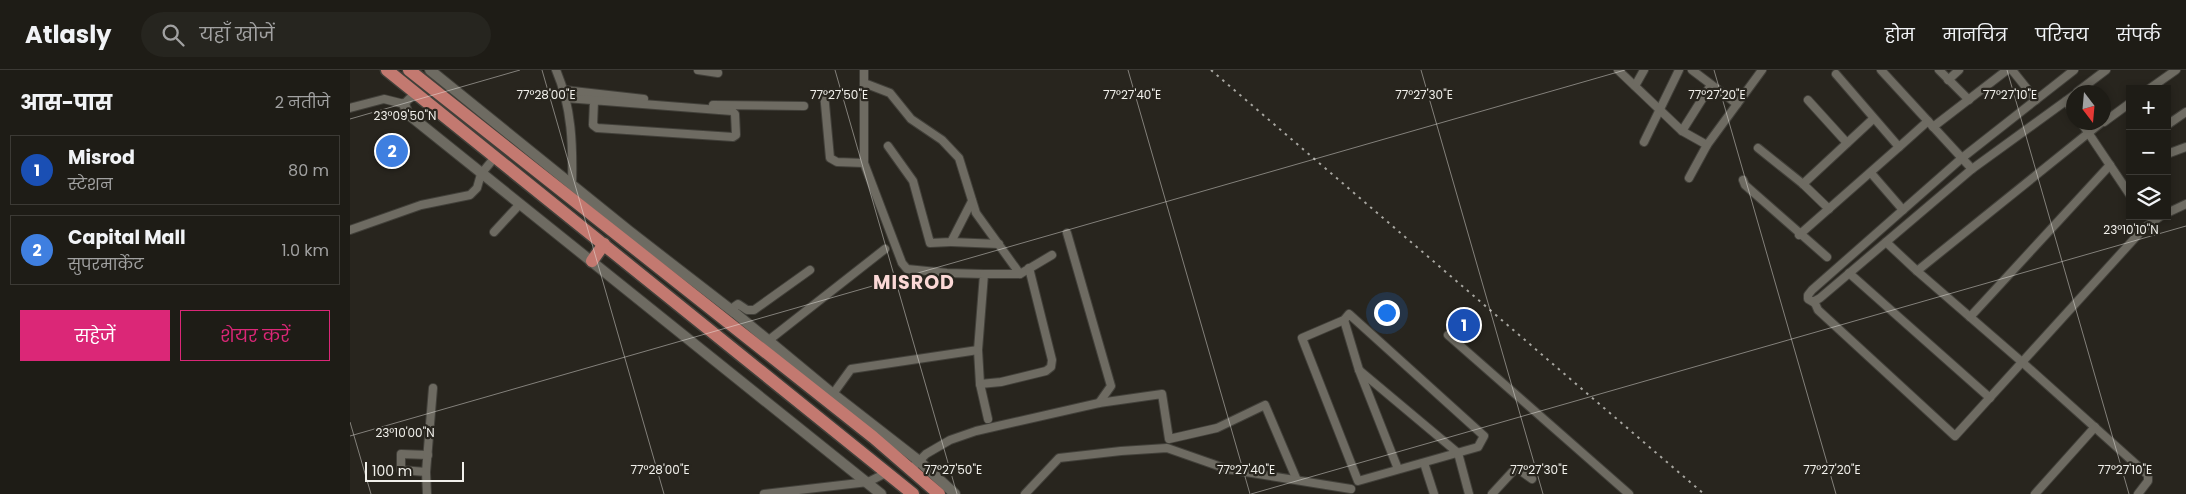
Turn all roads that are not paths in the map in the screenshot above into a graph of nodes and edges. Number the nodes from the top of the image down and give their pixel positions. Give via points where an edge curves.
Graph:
1 (387, 70) edge
2 (430, 70) edge
3 (556, 70) edge
4 (698, 70) edge
5 (864, 70) edge
6 (1618, 70) edge
7 (1644, 70) edge
8 (1679, 70) edge
9 (1692, 70) edge
10 (1881, 70) edge
11 (1939, 70) edge
12 (1960, 70) edge
13 (2007, 70) edge
14 (2012, 70) edge
15 (2074, 70) edge
16 (2106, 70) edge
17 (2176, 70) edge
18 (411, 71) edge
19 (1759, 71) edge
20 (718, 73) dead end
21 (1836, 74) dead end
22 (1948, 80) junction
23 (864, 83) junction
24 (1711, 85) junction
25 (2086, 85) edge
26 (2155, 85) edge
27 (1635, 86) junction
28 (416, 93) junction
29 (824, 93) dead end
30 (565, 94) junction
31 (594, 100) junction
32 (1808, 100) dead end
33 (1969, 100) junction
34 (2036, 100) junction
35 (2066, 100) edge
36 (404, 104) junction
37 (1737, 104) junction
38 (804, 106) dead end
39 (2126, 106) edge
40 (350, 108) edge
41 (1660, 110) junction
42 (2186, 112) edge
43 (2111, 116) edge
44 (1873, 119) junction
45 (2171, 122) edge
46 (1931, 124) junction
47 (2086, 130) edge
48 (2092, 130) edge
49 (1682, 131) junction
50 (2088, 133) junction
51 (1644, 142) dead end
52 (1847, 143) junction
53 (1707, 145) junction
54 (888, 146) dead end
55 (1899, 147) junction
56 (2186, 147) edge
57 (1758, 148) dead end
58 (2171, 153) edge
59 (495, 158) junction
60 (1962, 158) junction
61 (864, 162) junction
62 (2110, 165) junction
63 (1972, 169) junction
64 (1871, 173) junction
65 (482, 174) junction
66 (1690, 178) dead end
67 (1743, 180) dead end
68 (1802, 184) junction
69 (572, 186) junction
70 (2126, 189) edge
71 (972, 201) junction
72 (2186, 204) edge
73 (519, 205) junction
74 (1829, 209) junction
75 (1903, 210) junction
76 (2171, 211) edge
77 (2146, 220) edge
78 (2155, 220) edge
79 (2149, 224) junction
80 (350, 230) edge
81 (494, 232) dead end
82 (1067, 233) dead end
83 (1799, 235) junction
84 (951, 242) junction
85 (1886, 242) junction
86 (604, 244) junction
87 (999, 244) junction
88 (886, 249) dead end
89 (1052, 255) dead end
90 (1827, 258) dead end
91 (592, 261) junction
92 (1029, 268) junction
93 (810, 270) dead end
94 (1916, 272) junction
95 (1849, 273) junction
96 (984, 274) junction
97 (1020, 274) junction
98 (1814, 301) junction
99 (731, 310) junction
100 (1970, 317) junction
101 (1344, 320) junction
102 (738, 323) junction
103 (1448, 334) dead end
104 (769, 340) junction
105 (978, 350) junction
106 (2022, 362) junction
107 (1359, 370) junction
108 (980, 384) junction
109 (433, 388) dead end
110 (830, 398) junction
111 (1990, 398) junction
112 (1099, 403) junction
113 (988, 419) dead end
114 (2095, 427) junction
115 (1458, 453) junction
116 (428, 455) junction
117 (1424, 462) junction
118 (915, 465) junction
119 (1398, 469) junction
120 (426, 472) junction
121 (888, 472) junction
122 (1296, 478) junction
123 (1532, 479) dead end
124 (868, 482) junction
125 (1350, 488) dead end
126 (427, 494) edge
127 (764, 494) edge
128 (881, 494) edge
129 (913, 494) edge
130 (939, 494) edge
131 (955, 494) edge
132 (1025, 494) edge
133 (1434, 494) edge
134 (1469, 494) edge
135 (1492, 494) edge
136 (1628, 494) edge
137 (2034, 494) edge
138 (2138, 494) edge

1 - 28 main road
2 - 69 street
3 - 30 street
4 - 20 street
5 - 23 street
6 - 27 street
7 - 27 street
8 - 41 street
9 - 24 street
10 - 46 street
11 - 22 street
12 - 22 street
13 - 33 street
14 - 34 street
15 - 34 street
16 - 25 street
17 - 26 street
18 - 102 main road
19 - 37 street
21 - 44 street
22 - 33 street
23 - 61 street
23 - 71 street via 890,93 911,119 942,140 958,158
24 - 37 street
24 - 49 street
27 - 41 street
28 - 36 street
28 - 59 main road
29 - 61 street via 830,158 838,162
30 - 31 street
30 - 38 street via 709,105
30 - 69 street via 573,146
31 - 31 street via 732,111 736,135 596,128 593,125
32 - 52 street
33 - 46 street
34 - 60 street
35 - 63 street
36 - 40 street via 384,99
36 - 65 street via 408,114
37 - 53 street
39 - 43 street
41 - 49 street
41 - 51 street
42 - 45 street
44 - 52 street
44 - 55 street
46 - 55 street
46 - 60 street
47 - 50 street
48 - 50 street
49 - 53 street
50 - 62 street
50 - 94 street
52 - 68 street
53 - 66 street
54 - 84 street via 913,181 930,243
55 - 64 street
56 - 58 street
57 - 68 street
59 - 65 street
59 - 86 main road
60 - 63 street
60 - 75 street
61 - 96 street via 907,269
62 - 70 street
62 - 100 street
63 - 85 street
64 - 74 street
64 - 75 street
65 - 73 street
65 - 80 street via 477,188 470,195 421,205
67 - 83 street
68 - 74 street
69 - 99 street
71 - 84 street
71 - 87 street via 976,213
72 - 76 street
73 - 81 street
73 - 91 street
74 - 83 street
75 - 98 street via 1812,290 1808,299
77 - 79 street
78 - 79 street
79 - 106 street
82 - 112 street via 1111,386
83 - 90 street
84 - 87 street
85 - 94 street
85 - 95 street
86 - 91 main road
86 - 121 main road
87 - 97 street
88 - 104 street
89 - 92 street
91 - 124 street
92 - 97 street
92 - 108 street via 1051,367 1001,382
93 - 99 street via 754,310 738,304
94 - 100 street
95 - 98 street
95 - 111 street
96 - 97 street
96 - 105 street
98 - 111 street via 1818,310 1955,436
99 - 102 street
100 - 106 street
101 - 107 street
101 - 115 street via 1349,314 1484,436 1478,447
101 - 119 street via 1302,338 1358,482
102 - 104 street
102 - 110 main road
103 - 136 street
104 - 110 street
105 - 108 street
105 - 110 street via 851,369
106 - 111 street
106 - 114 street
107 - 115 street
107 - 119 street
108 - 113 street
109 - 116 street
110 - 118 main road
112 - 118 street via 976,431 950,440 926,454
112 - 122 street via 1162,394 1169,439 1217,428 1265,406
114 - 137 street
114 - 138 street via 2148,475 2148,481
115 - 117 street
115 - 134 street
116 - 120 street
116 - 120 street via 401,454 401,470
117 - 119 street
117 - 133 street
118 - 130 main road
118 - 131 street
120 - 126 street
121 - 124 street
121 - 129 main road
122 - 125 street
122 - 132 street via 1227,469 1167,448 1130,450 1059,458
123 - 135 street via 1515,469
124 - 127 street
124 - 128 street

